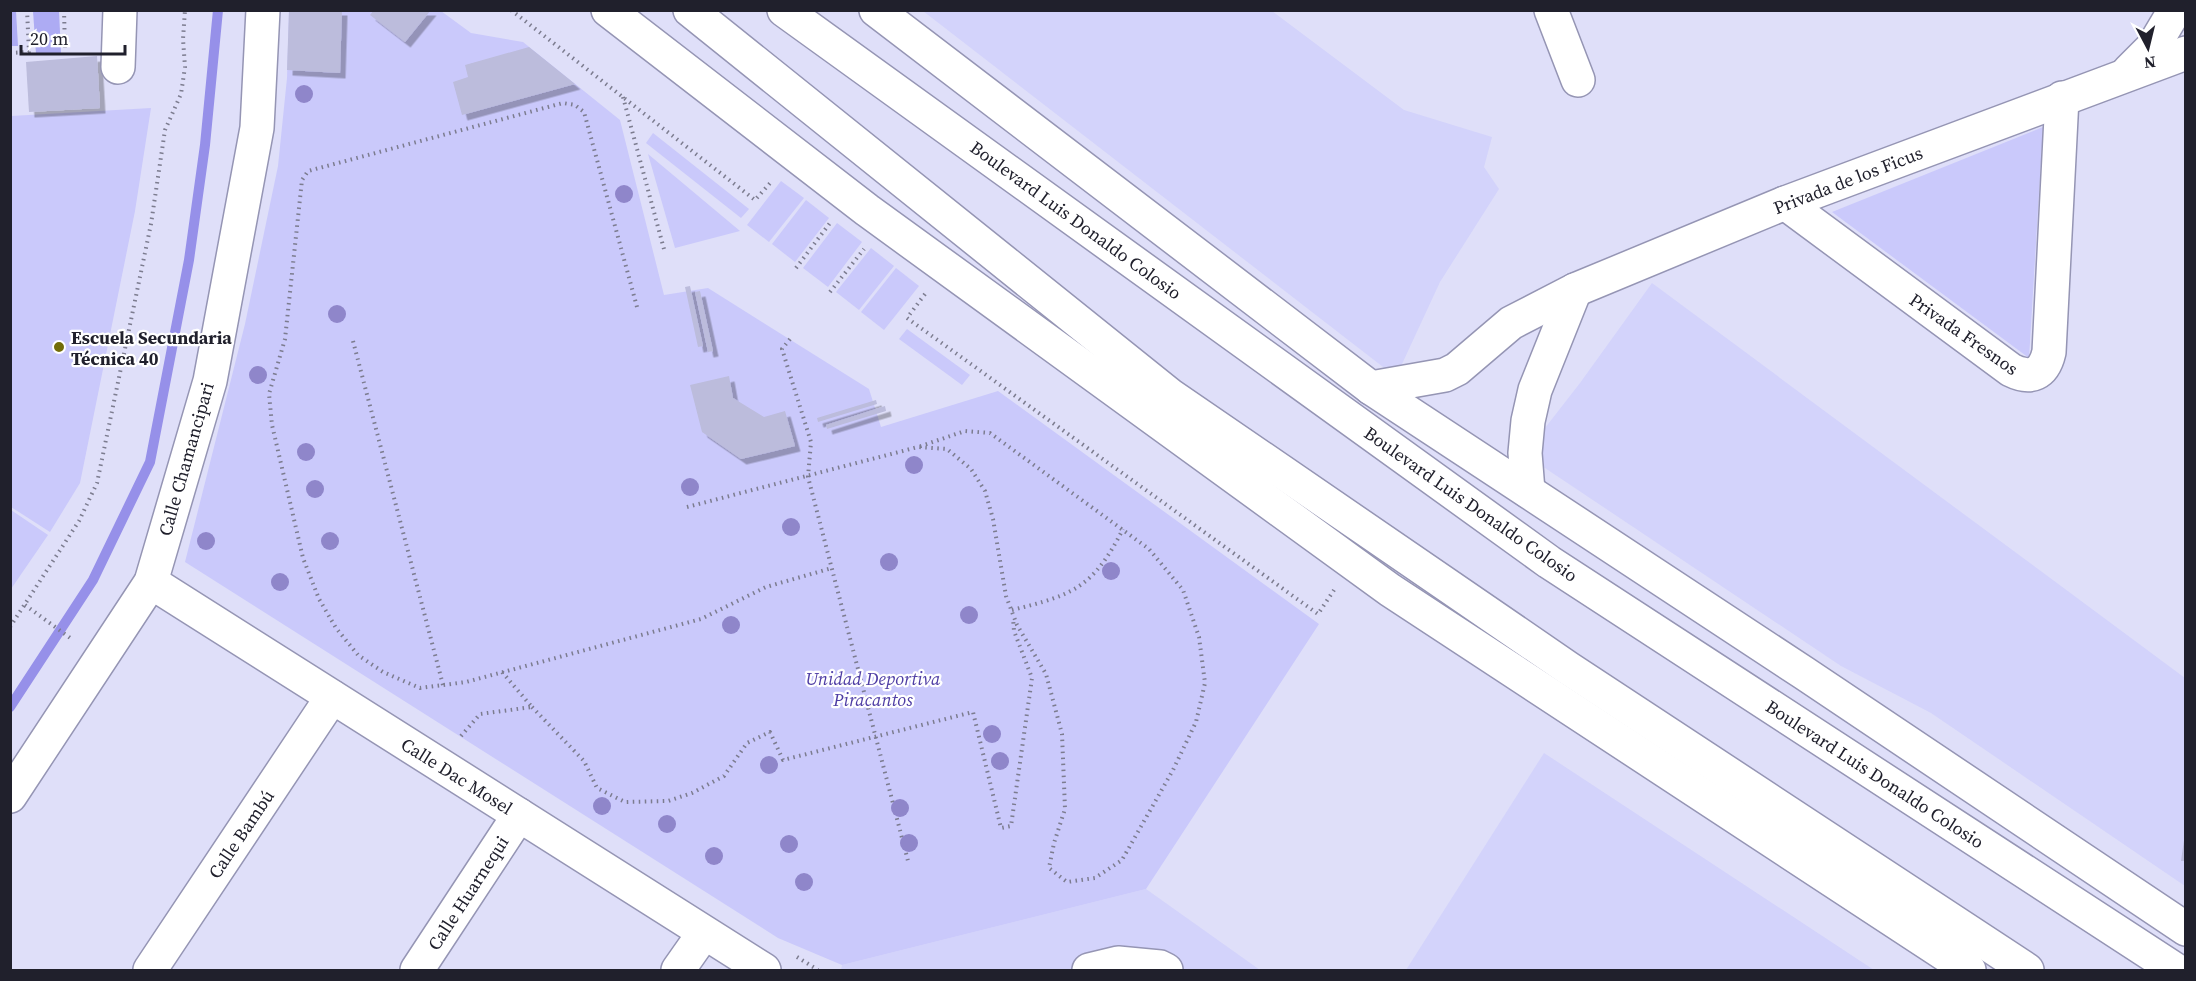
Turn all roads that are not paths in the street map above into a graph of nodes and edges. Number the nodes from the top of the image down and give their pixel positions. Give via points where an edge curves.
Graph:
1 (120, 10) edge
2 (263, 10) edge
3 (608, 10) edge
4 (690, 10) edge
5 (784, 10) edge
6 (793, 10) edge
7 (876, 10) edge
8 (1551, 10) edge
9 (2175, 10) edge
10 (829, 42) junction
11 (2186, 53) edge
12 (117, 67) dead end
13 (2124, 76) junction
14 (1578, 80) dead end
15 (2062, 98) junction
16 (1785, 203) junction
17 (1575, 290) junction
18 (1371, 388) junction
19 (1528, 491) junction
20 (151, 582) junction
21 (332, 697) junction
22 (10, 796) edge
23 (519, 815) junction
24 (2186, 928) edge
25 (704, 933) junction
26 (776, 961) edge
27 (1108, 968) edge
28 (1162, 969) edge
29 (150, 970) edge
30 (417, 970) edge
31 (678, 970) edge
32 (1969, 970) edge
33 (2027, 970) edge
34 (2176, 970) edge

1 - 12 street
2 - 20 street, Calle Chamancipari via 256,128 210,381
3 - 32 street via 867,210 1390,590
4 - 33 street via 1170,395 1568,668
5 - 10 street, Boulevard Luis Donaldo Colosio
6 - 10 street
7 - 18 street
8 - 14 street
9 - 13 street via 2153,47
10 - 34 street, Boulevard Luis Donaldo Colosio via 1549,562
11 - 13 street, Privada de los Ficus
13 - 15 street, Privada de los Ficus
15 - 16 street, Privada de los Ficus
15 - 16 street, Privada Fresnos via 2049,352 2046,364 2036,374 2023,376 2011,370
16 - 17 street, Privada de los Ficus
17 - 18 street, Privada de los Ficus via 1511,323 1457,369 1444,375
17 - 19 street via 1535,390 1524,453
18 - 19 street
19 - 24 street
20 - 21 street, Calle Dac Mosel
20 - 22 street, Calle Chamancipari
21 - 23 street, Calle Dac Mosel
21 - 29 street, Calle Bambú
23 - 25 street, Calle Dac Mosel
23 - 30 street, Calle Huarnequi
25 - 26 street, Calle Dac Mosel
25 - 31 street
27 - 28 street

